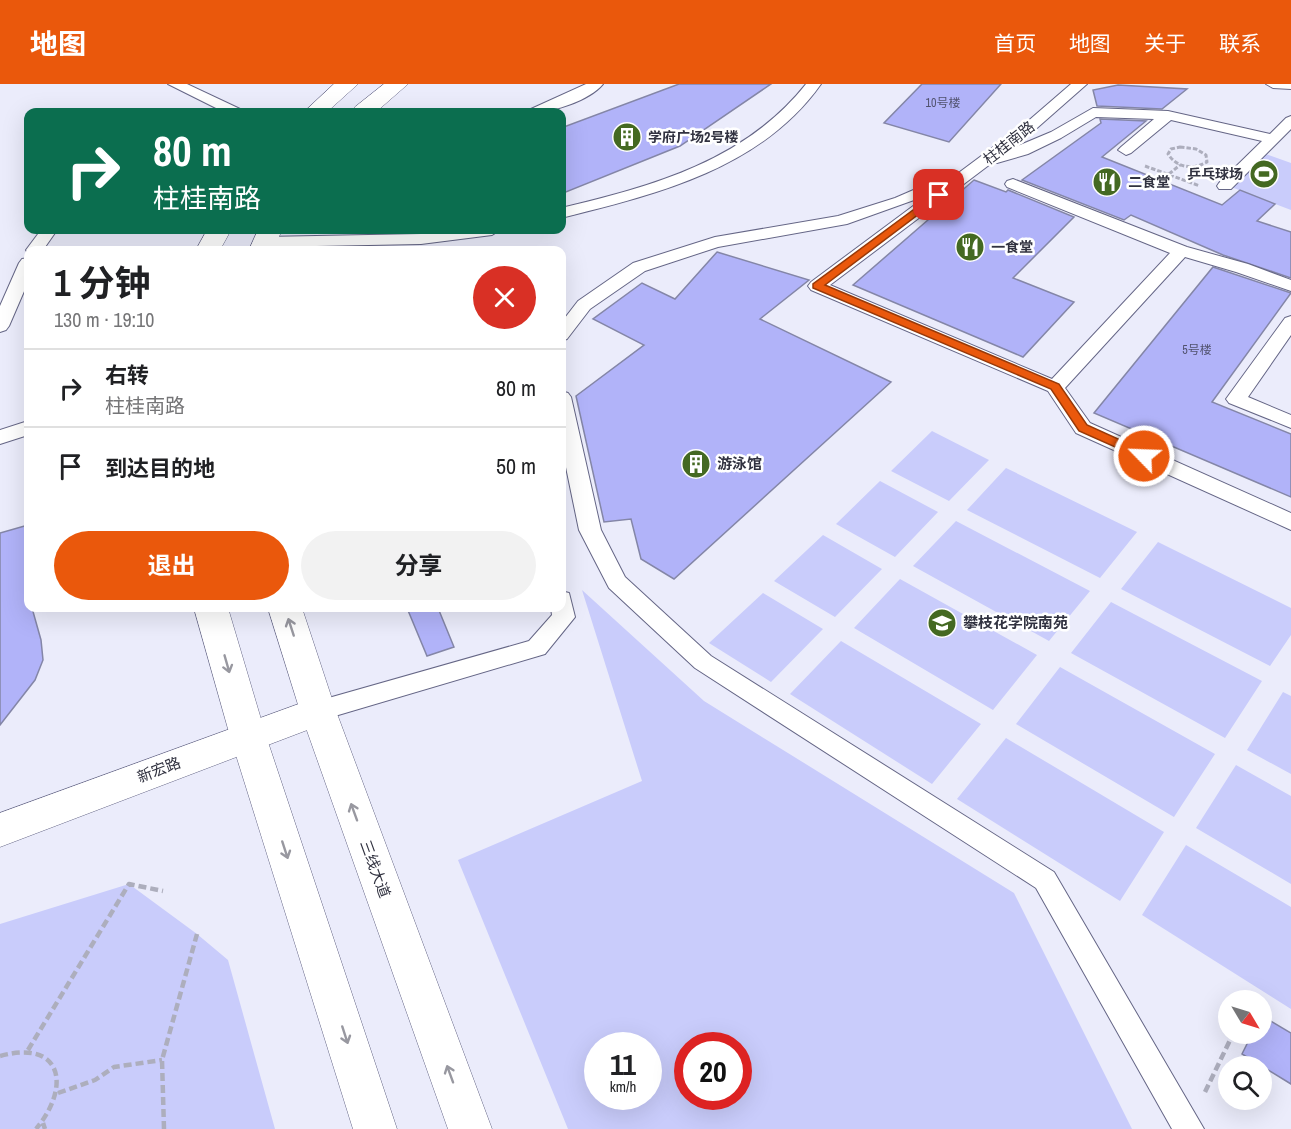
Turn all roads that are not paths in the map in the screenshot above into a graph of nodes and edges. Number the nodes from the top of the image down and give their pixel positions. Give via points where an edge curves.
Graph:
1 (175, 84) edge
2 (347, 84) edge
3 (396, 84) edge
4 (596, 84) edge
5 (814, 84) edge
6 (1080, 84) edge
7 (1274, 84) edge
8 (1291, 85) edge
9 (227, 108) edge
10 (320, 108) edge
11 (368, 108) edge
12 (546, 108) edge
13 (1168, 114) junction
14 (1291, 120) edge
15 (1272, 139) junction
16 (1126, 150) road end
17 (979, 166) junction
18 (1013, 184) dead end
19 (1224, 186) road end
20 (566, 212) edge
21 (459, 234) edge
22 (265, 241) edge
23 (1181, 250) junction
24 (24, 272) edge
25 (1291, 286) edge
26 (1291, 322) edge
27 (0, 326) edge
28 (566, 328) edge
29 (1055, 387) junction
30 (566, 420) edge
31 (0, 422) edge
32 (1291, 422) edge
33 (24, 430) edge
34 (0, 438) edge
35 (1291, 522) edge
36 (212, 612) edge
37 (286, 612) edge
38 (563, 612) edge
39 (318, 711) junction
40 (248, 736) junction
41 (0, 830) edge
42 (1189, 1128) edge
43 (375, 1129) edge
44 (470, 1129) edge

1 - 9 lane
2 - 10 main road
3 - 11 main road
4 - 12 lane
5 - 20 lane via 775,128 722,161 652,188
6 - 17 lane, 柱桂南路
7 - 8 lane
13 - 15 lane
13 - 16 lane
13 - 17 lane via 1094,112 1023,151
14 - 15 lane
15 - 19 lane
17 - 28 lane via 902,201 841,220 715,242 639,267 584,305
17 - 29 lane, 柱桂南路 via 817,286
18 - 23 lane
21 - 22 lane via 421,239
23 - 25 lane
23 - 29 lane
24 - 27 lane
26 - 32 lane via 1236,399
29 - 35 lane via 1083,428
30 - 42 lane via 590,531 617,582 703,662 1045,880
31 - 33 lane
33 - 34 lane
36 -> 40 main road
39 -> 37 main road, 三线大道
38 - 39 lane via 564,617 537,648
39 - 40 main road, 新宏路
44 -> 39 main road, 三线大道
40 - 41 main road, 新宏路
40 -> 43 main road

